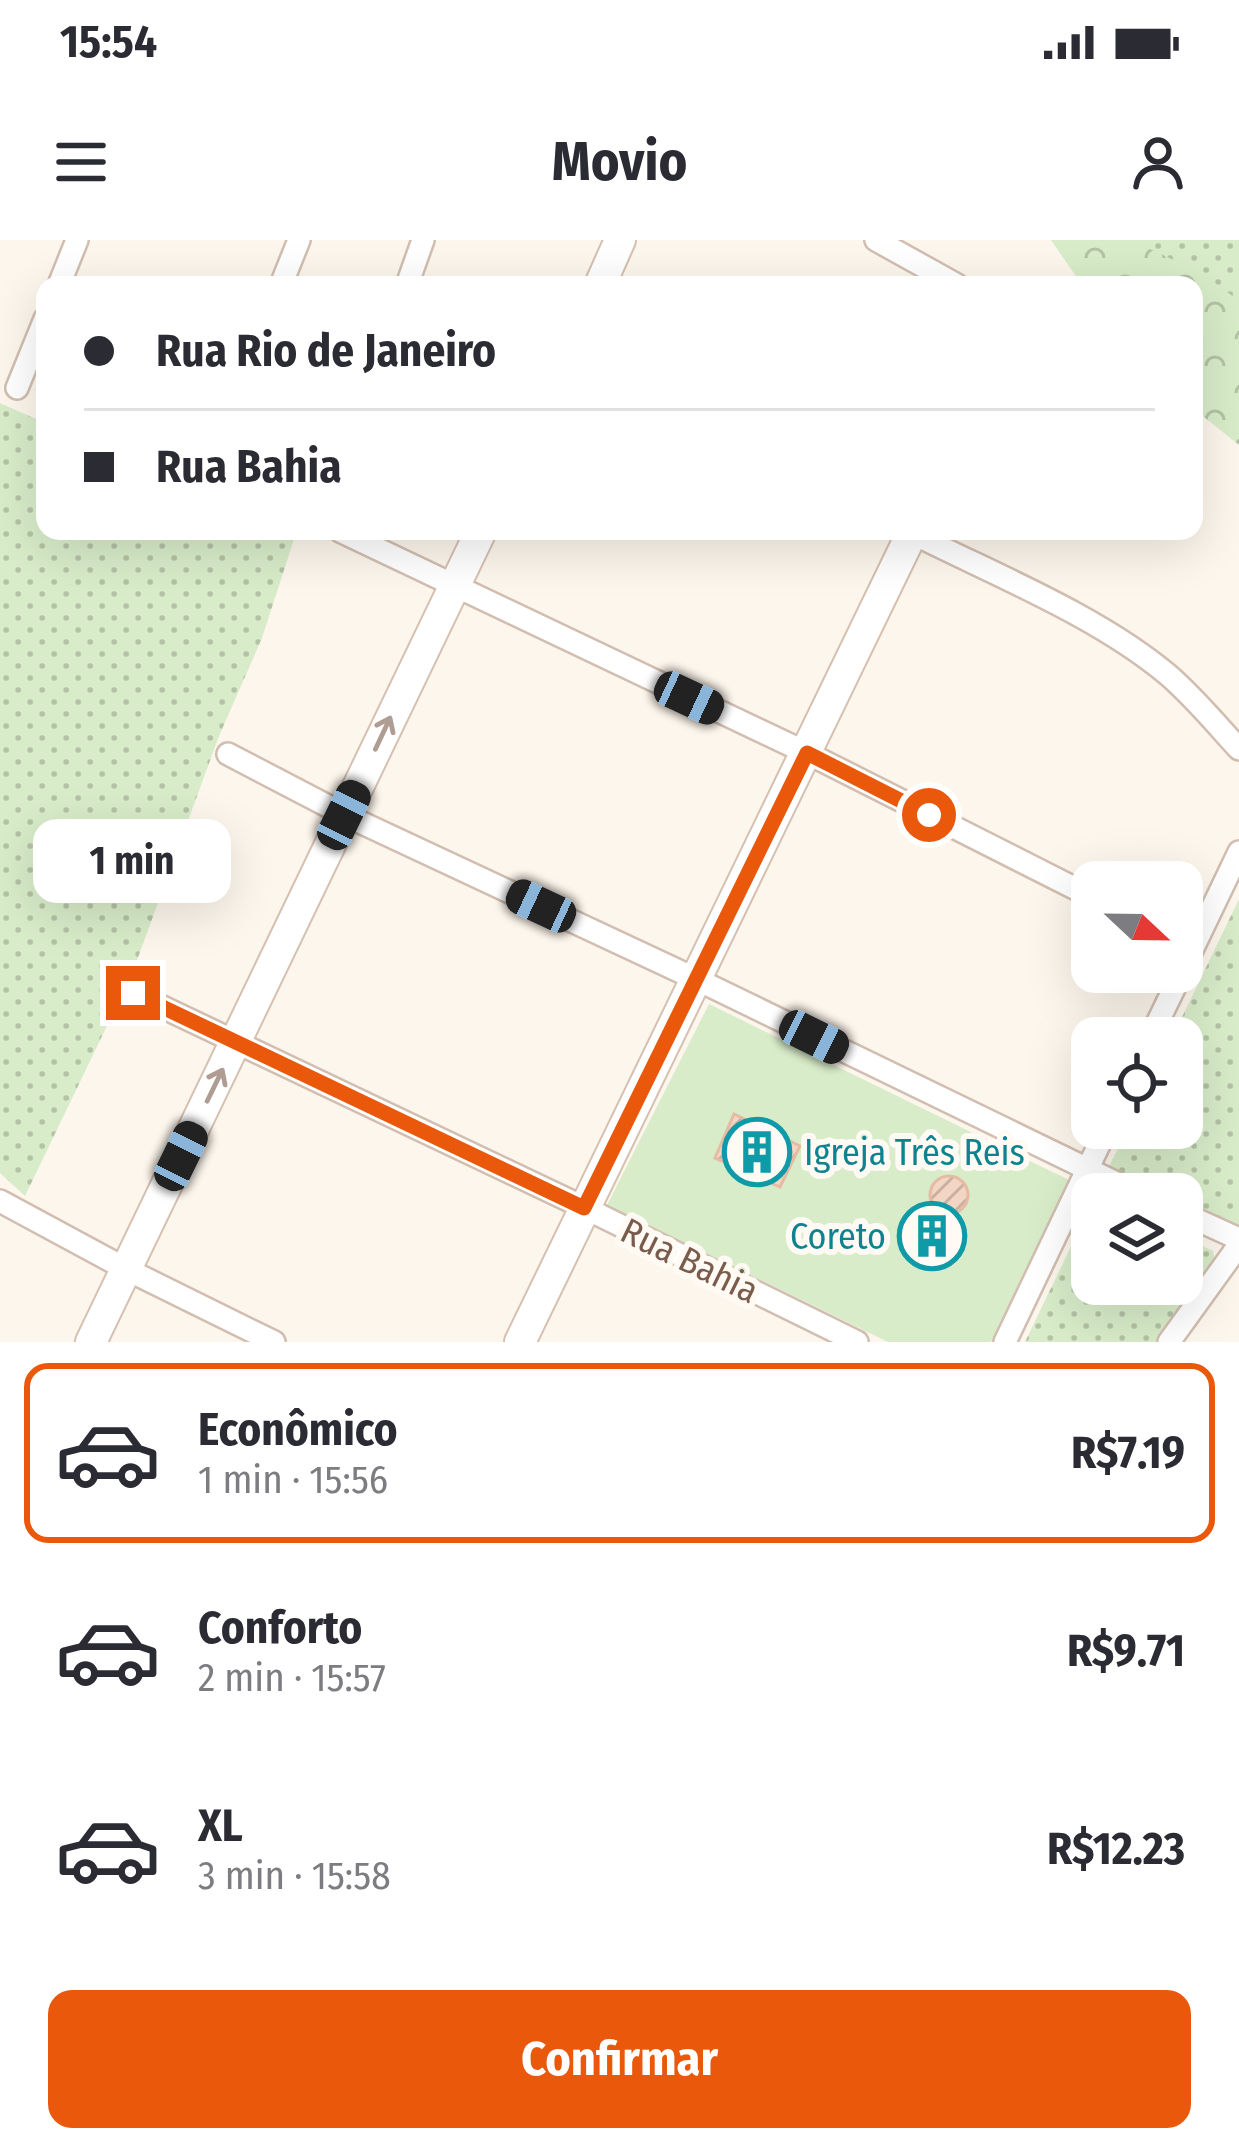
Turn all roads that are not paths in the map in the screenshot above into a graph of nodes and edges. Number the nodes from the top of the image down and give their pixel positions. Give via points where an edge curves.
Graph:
1 (77, 240) edge
2 (299, 240) edge
3 (423, 240) edge
4 (620, 240) edge
5 (876, 240) edge
6 (63, 276) edge
7 (285, 276) edge
8 (409, 276) edge
9 (604, 276) edge
10 (941, 276) edge
11 (36, 341) edge
12 (17, 388) dead end
13 (358, 540) edge
14 (476, 540) edge
15 (906, 540) edge
16 (926, 540) edge
17 (453, 586) junction
18 (1239, 749) edge
19 (807, 753) junction
20 (227, 754) dead end
21 (344, 815) junction
22 (1239, 852) edge
23 (1071, 886) edge
24 (1203, 918) edge
25 (698, 980) junction
26 (133, 993) dead end
27 (236, 1042) junction
28 (1097, 1149) edge
29 (1086, 1171) junction
30 (1091, 1173) edge
31 (0, 1201) edge
32 (584, 1208) junction
33 (1203, 1224) edge
34 (1239, 1242) edge
35 (126, 1269) junction
36 (91, 1342) edge
37 (274, 1342) edge
38 (520, 1342) edge
39 (857, 1342) edge
40 (1005, 1342) edge
41 (1169, 1342) edge

1 - 6 street
2 - 7 street
3 - 8 street
4 - 9 street
5 - 10 street
11 - 12 street
13 - 17 street
14 - 17 street
15 - 19 street
16 - 18 street via 1137,651
17 - 19 street
21 -> 17 street
19 - 23 street
19 - 25 street
20 - 21 street
21 - 25 street
21 - 27 street
22 - 24 street
25 - 29 street
25 - 32 street
26 - 27 street, Rua Bahia
27 - 32 street, Rua Bahia
35 -> 27 street
28 - 29 street
29 - 30 street
29 - 40 street
31 - 35 street
32 - 38 street
32 - 39 street, Rua Bahia
33 - 34 street
34 - 41 street
35 - 36 street
35 - 37 street

